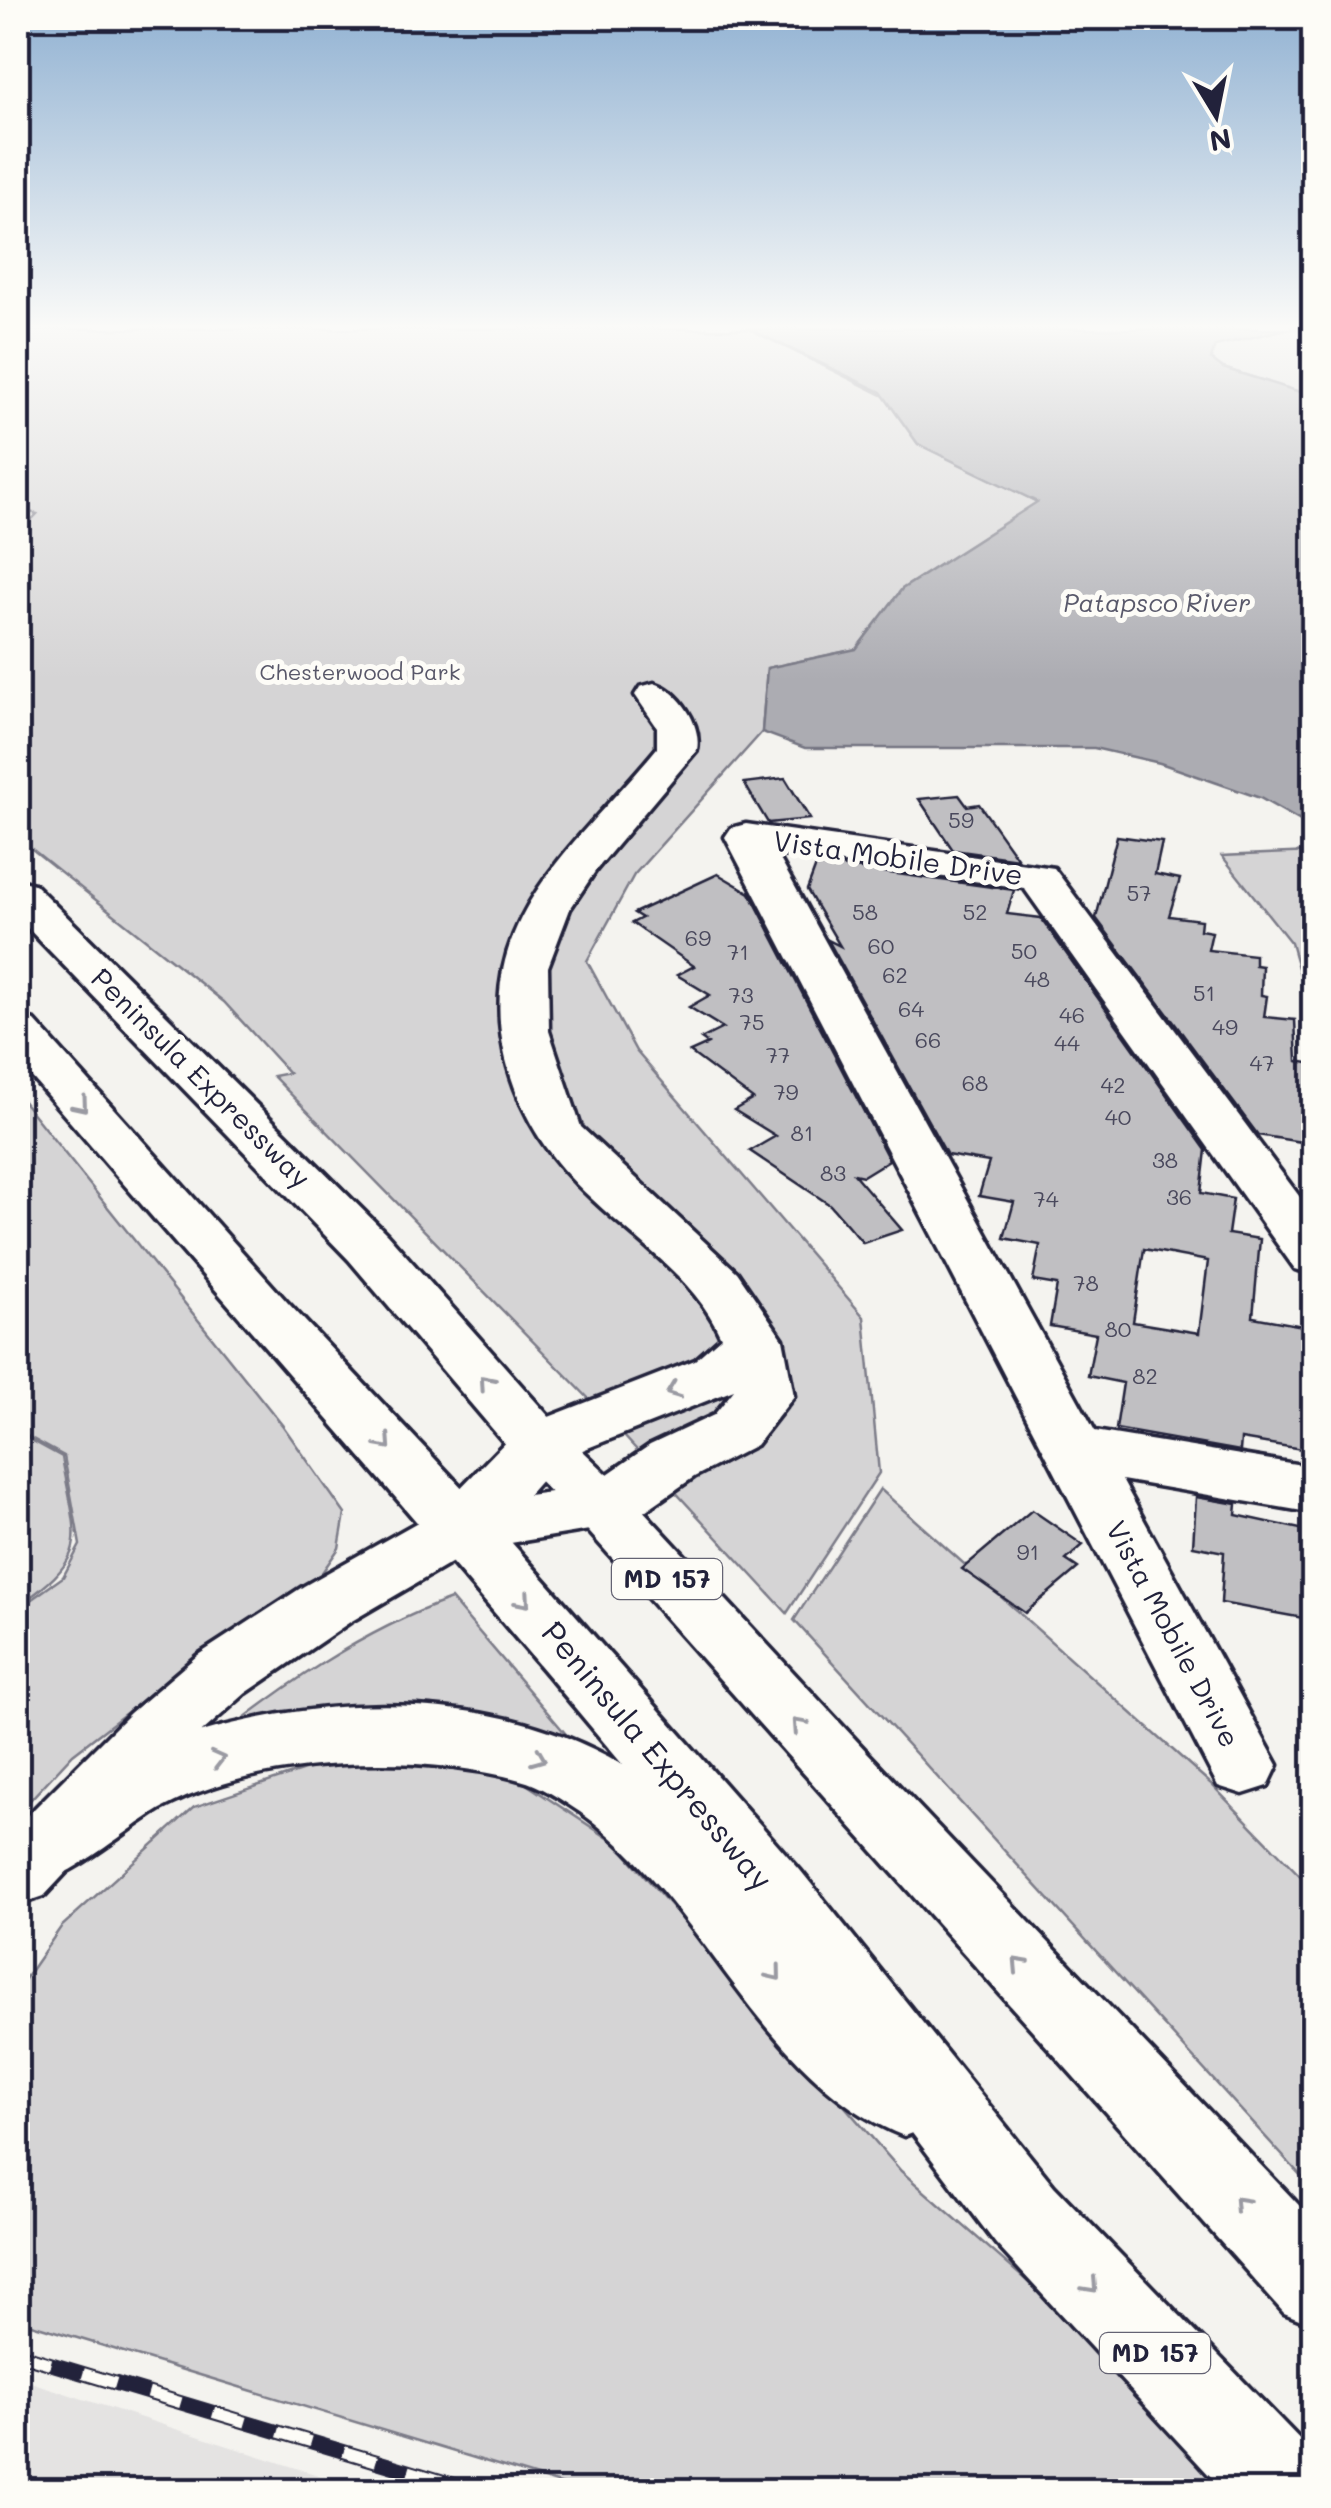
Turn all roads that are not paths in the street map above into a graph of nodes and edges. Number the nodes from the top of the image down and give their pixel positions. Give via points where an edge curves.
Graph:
1 (654, 695) dead end
2 (18, 894) edge
3 (18, 1031) edge
4 (1314, 1256) edge
5 (754, 1339) junction
6 (540, 1444) junction
7 (1075, 1450) junction
8 (1314, 1490) edge
9 (604, 1508) junction
10 (461, 1527) junction
11 (1243, 1765) dead end
12 (28, 1862) edge
13 (998, 2180) junction
14 (1314, 2282) edge
15 (1285, 2490) edge

1 - 5 street via 677,724 678,750 568,873 533,938 520,1002 537,1080 562,1138 705,1272
6 -> 2 street, Peninsula Expressway / MD 157 via 368,1247
3 -> 10 street, Peninsula Expressway / MD 157
4 - 7 street, Vista Mobile Drive via 1038,877 746,837
5 -> 6 street via 716,1374
5 - 9 street via 764,1396 754,1410 735,1430 672,1461
6 - 9 street, Peninsula Expressway / MD 157
6 - 10 street
7 - 8 street
7 - 11 street, Vista Mobile Drive
9 - 10 street
14 -> 9 street, Peninsula Expressway / MD 157
10 - 12 street via 222,1674
10 -> 13 street, Peninsula Expressway / MD 157 via 774,1893
12 -> 13 street via 112,1800 177,1770 266,1748 426,1737 523,1752 584,1776 642,1819 808,2016
13 -> 15 street, Peninsula Expressway / MD 157

